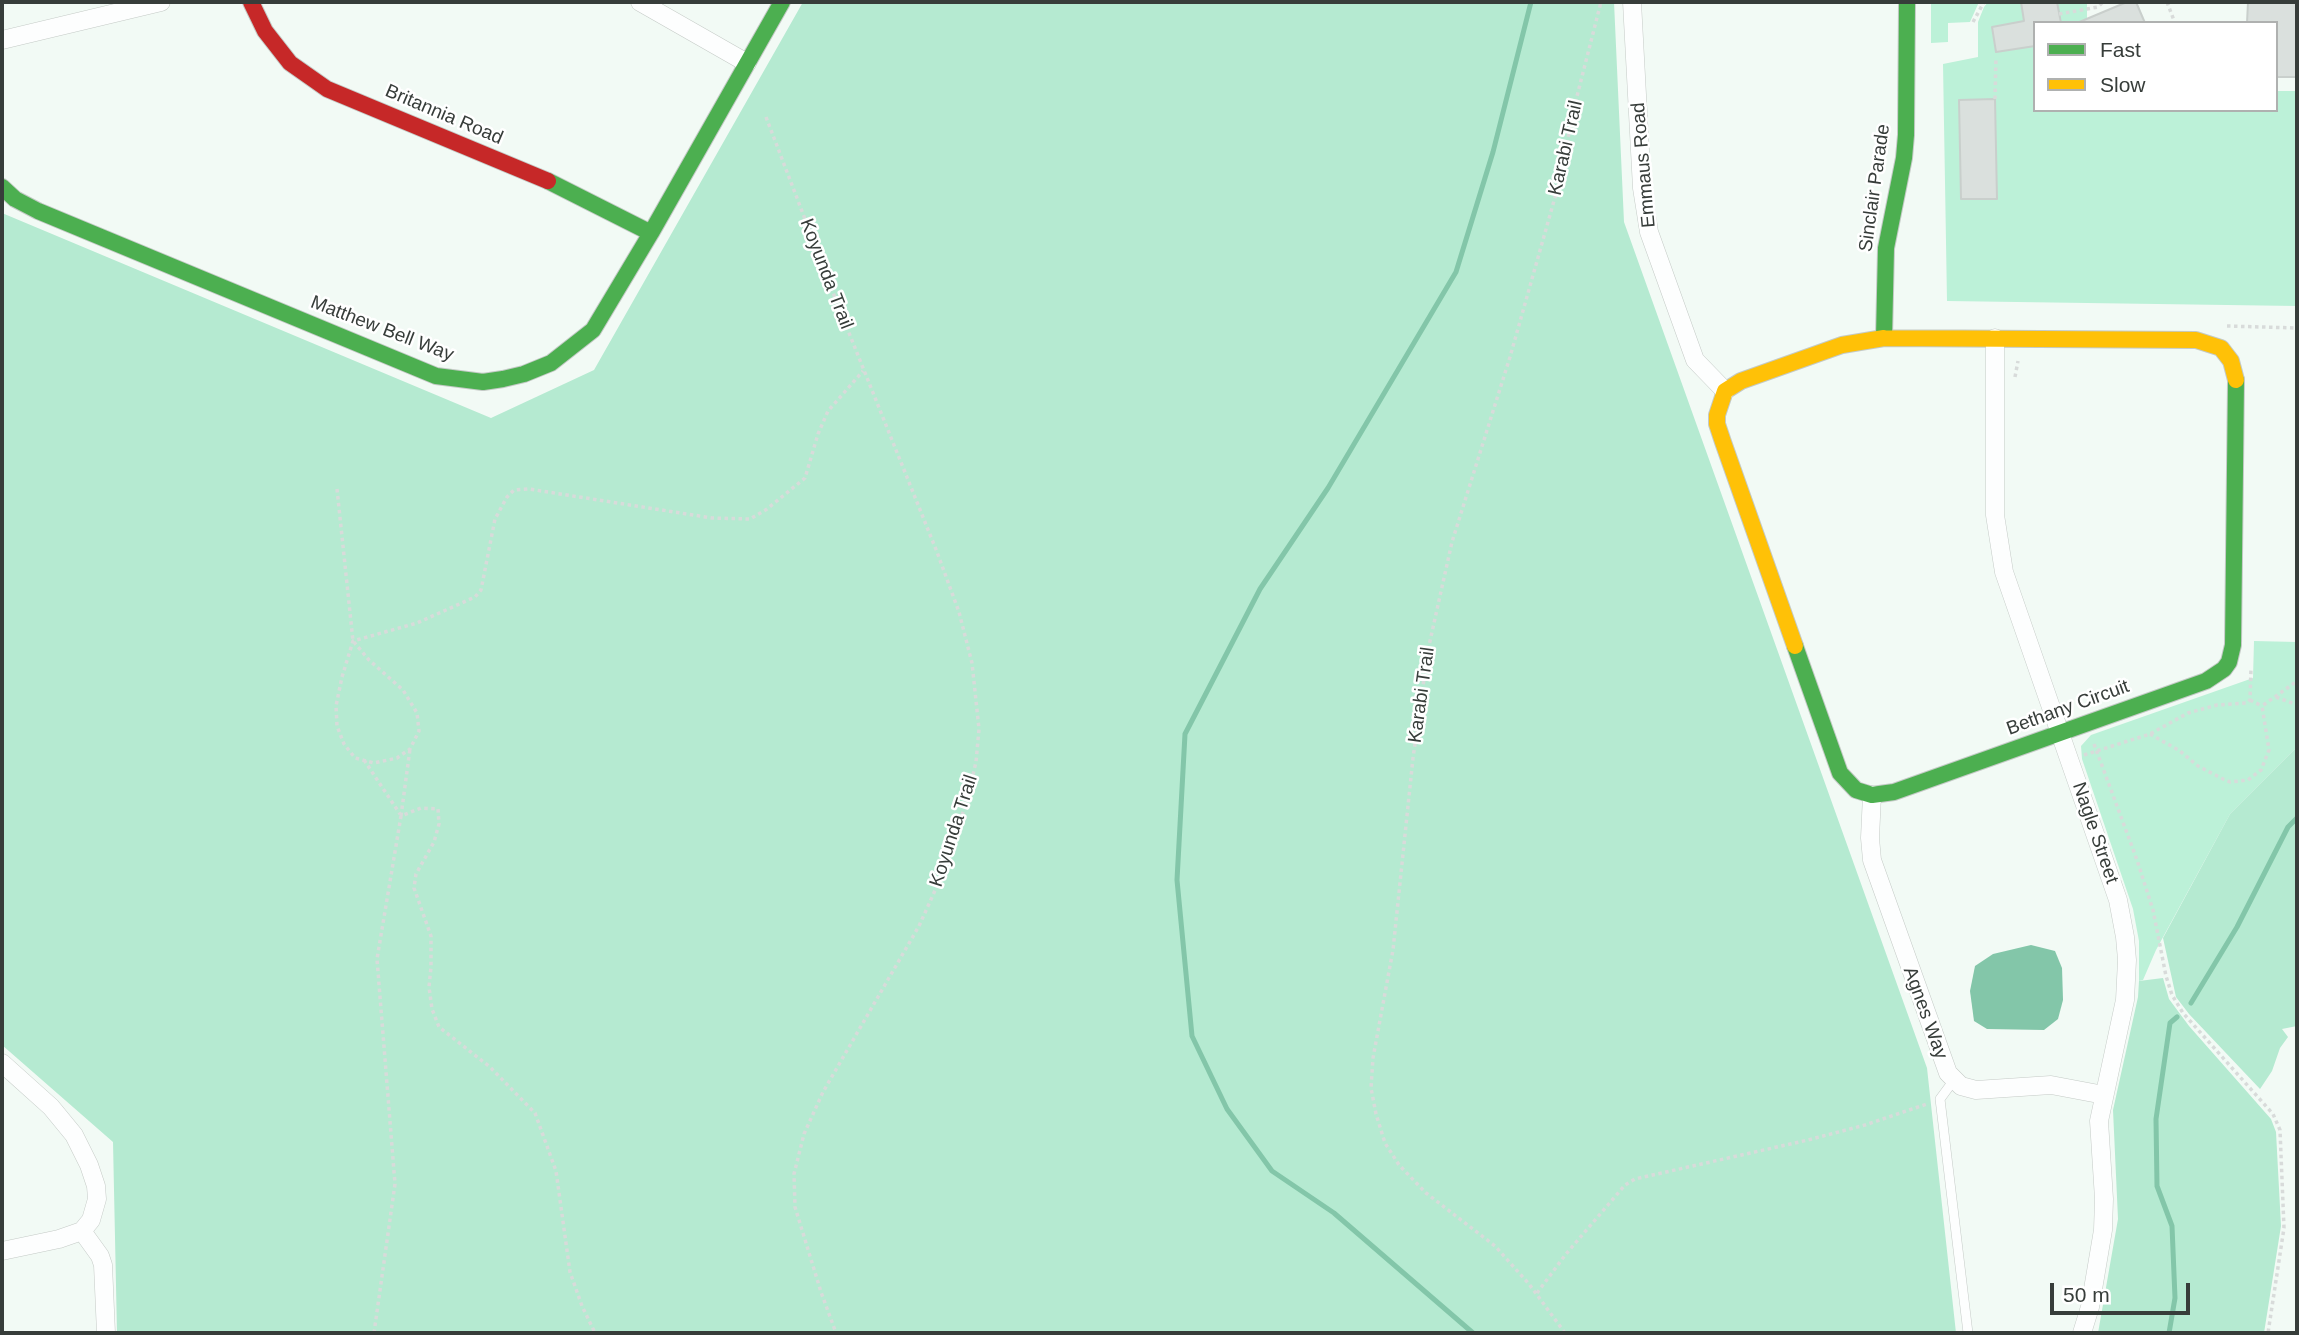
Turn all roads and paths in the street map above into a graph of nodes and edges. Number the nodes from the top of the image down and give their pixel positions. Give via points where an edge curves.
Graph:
1 (162, 2) edge
2 (251, 2) edge
3 (640, 2) edge
4 (782, 2) edge
5 (1601, 2) edge
6 (1632, 2) edge
7 (1907, 2) edge
8 (1984, 2) edge
9 (2103, 2) edge
10 (2167, 2) edge
11 (2059, 14) dead end
12 (2174, 21) edge
13 (1973, 22) dead end
14 (2, 40) edge
15 (1996, 57) dead end
16 (747, 63) junction
17 (1995, 99) dead end
18 (766, 117) dead end
19 (2, 187) edge
20 (651, 233) junction
21 (2218, 324) dead end
22 (2297, 328) edge
23 (1884, 338) junction
24 (1995, 338) junction
25 (2021, 358) dead end
26 (863, 370) junction
27 (2015, 386) dead end
28 (1725, 391) junction
29 (337, 489) dead end
30 (353, 641) junction
31 (2251, 660) dead end
32 (2297, 681) edge
33 (2276, 696) junction
34 (2250, 700) junction
35 (2297, 705) edge
36 (2262, 706) junction
37 (2059, 733) junction
38 (2150, 734) junction
39 (2091, 735) dead end
40 (410, 749) junction
41 (2096, 751) junction
42 (2080, 756) dead end
43 (364, 760) junction
44 (1872, 795) junction
45 (401, 816) junction
46 (2, 1063) edge
47 (1954, 1080) junction
48 (2104, 1096) junction
49 (1940, 1099) junction
50 (82, 1231) junction
51 (2, 1251) edge
52 (1537, 1293) junction
53 (106, 1333) edge
54 (374, 1333) edge
55 (595, 1333) edge
56 (836, 1333) edge
57 (1565, 1333) edge
58 (1968, 1333) edge
59 (2082, 1333) edge
60 (2268, 1333) edge

1 - 14 street
2 - 20 street, Britannia Road via 265,31 290,64 327,89 567,189
3 - 16 street
4 - 16 street, Matthew Bell Way
5 - 52 path, Karabi Trail via 1559,183 1452,542 1428,650 1393,950 1371,1088 1385,1143 1399,1165 1495,1245
6 - 28 street, Emmaus Road via 1642,188 1649,232 1695,360
7 - 23 street, Sinclair Parade via 1906,135 1886,248
8 - 13 path
9 - 11 path via 2098,7
10 - 12 path
15 - 17 path
16 - 20 street, Matthew Bell Way
18 - 26 path, Koyunda Trail
19 - 20 street, Matthew Bell Way via 38,211 436,376 463,381 524,374 574,347 593,330
21 - 22 path
23 - 24 street, Bethany Circuit
23 - 28 street, Bethany Circuit via 1842,345
24 - 37 street, Nagle Street via 1997,536 2010,595
24 - 37 street, Bethany Circuit via 2205,341 2227,354 2236,377 2229,662 2206,681
25 - 27 path via 2015,368
26 - 30 path via 828,411 805,478 750,519 712,518 514,490 495,519 481,590 475,597 417,623
26 - 56 path, Koyunda Trail via 958,612 972,663 979,729 968,796 947,864 919,926 823,1092 804,1134 794,1174 795,1207
28 - 44 street via 1717,424 1840,773 1851,786
29 - 30 path
30 - 40 path via 403,690 417,713 419,731
30 - 43 path via 336,706 337,726 355,758
31 - 34 path
32 - 33 path
33 - 35 path
33 - 36 path
34 - 36 path
34 - 38 path via 2188,713
36 - 38 path via 2269,750 2260,770 2248,780 2223,779
37 - 44 street, Bethany Circuit via 1894,792
37 - 48 street, Nagle Street via 2118,900 2126,937 2125,1000
38 - 41 path
39 - 41 path
40 - 43 path via 397,758 374,763
40 - 45 path
41 - 42 path
41 - 60 path via 2137,860 2172,995 2273,1114 2280,1130 2284,1228
43 - 45 path
44 - 47 street, Agnes Way via 1870,848 1875,872 1943,1065
45 - 54 path via 377,959 395,1184
45 - 55 path via 421,808 438,809 434,842 416,874 414,888 430,936 432,1009 439,1027 490,1067 535,1113 556,1171 570,1272
46 - 50 street via 51,1107 86,1158 97,1199
47 - 48 street, Agnes Way via 1976,1090 2051,1085
47 - 49 lane
48 - 59 street, Nagle Street via 2099,1121 2105,1214 2091,1307
49 - 52 path via 1808,1140 1635,1179 1625,1185
49 - 58 lane
50 - 51 street
50 - 53 street via 103,1265
52 - 57 path, Karabi Trail

